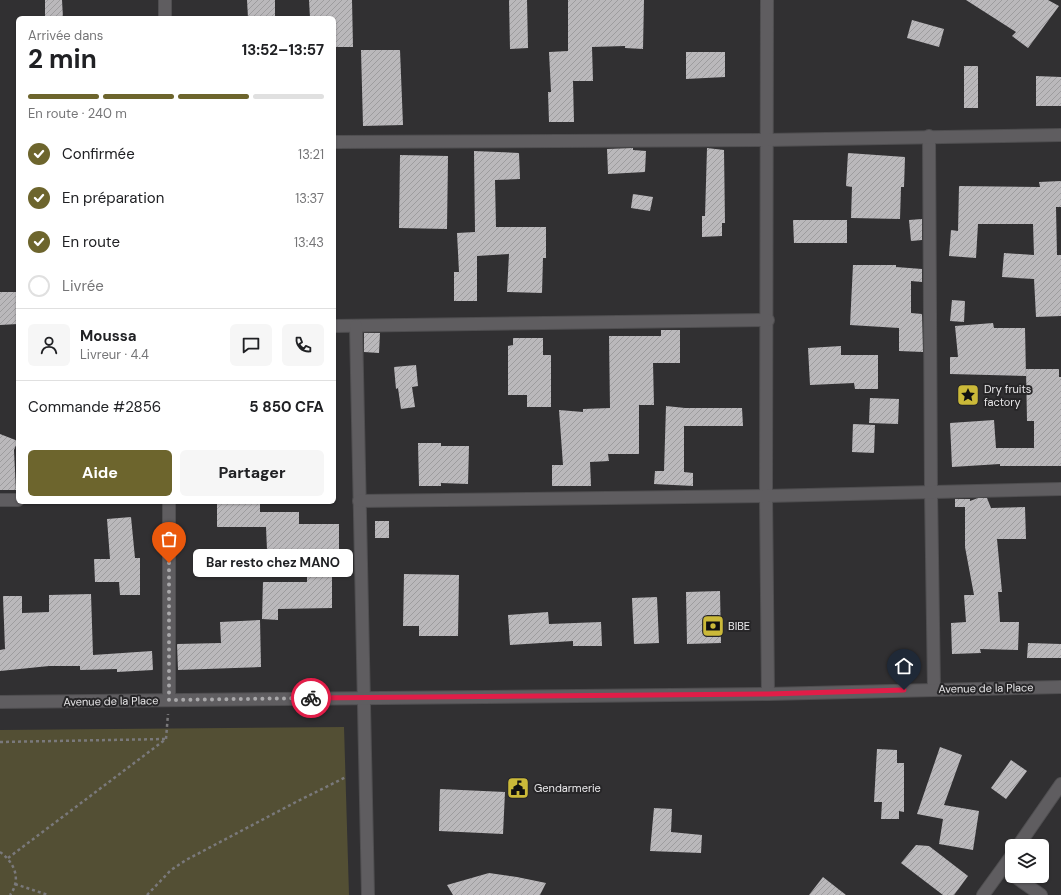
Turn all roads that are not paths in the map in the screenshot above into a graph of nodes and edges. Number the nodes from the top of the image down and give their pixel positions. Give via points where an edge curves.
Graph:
1 (165, 0) edge
2 (767, 0) edge
3 (165, 16) edge
4 (1061, 135) edge
5 (929, 136) junction
6 (767, 140) junction
7 (336, 142) edge
8 (768, 320) junction
9 (336, 326) edge
10 (356, 326) junction
11 (1061, 489) edge
12 (931, 491) junction
13 (766, 496) junction
14 (0, 500) edge
15 (16, 500) edge
16 (360, 501) junction
17 (169, 504) edge
18 (1061, 687) edge
19 (934, 689) junction
20 (768, 694) junction
21 (364, 697) junction
22 (169, 700) junction
23 (0, 702) edge
24 (1061, 784) edge
25 (1023, 839) edge
26 (1005, 877) edge
27 (1024, 883) edge
28 (368, 895) edge
29 (983, 895) edge
30 (1041, 895) edge

1 - 3 street
2 - 6 street
4 - 5 street
5 - 6 street
5 - 12 street
6 - 7 street
6 - 8 street
8 - 10 street
8 - 13 street
9 - 10 street
10 - 16 street
11 - 12 street
12 - 13 street
12 - 19 street
13 - 16 street
13 - 20 street
14 - 15 street
16 - 21 street
17 - 22 street
18 - 19 street, Avenue de la Place
19 - 20 street, Avenue de la Place
20 - 21 street, Avenue de la Place
21 - 22 street, Avenue de la Place
21 - 28 street
22 - 23 street, Avenue de la Place
24 - 25 street
26 - 29 street
27 - 30 street

